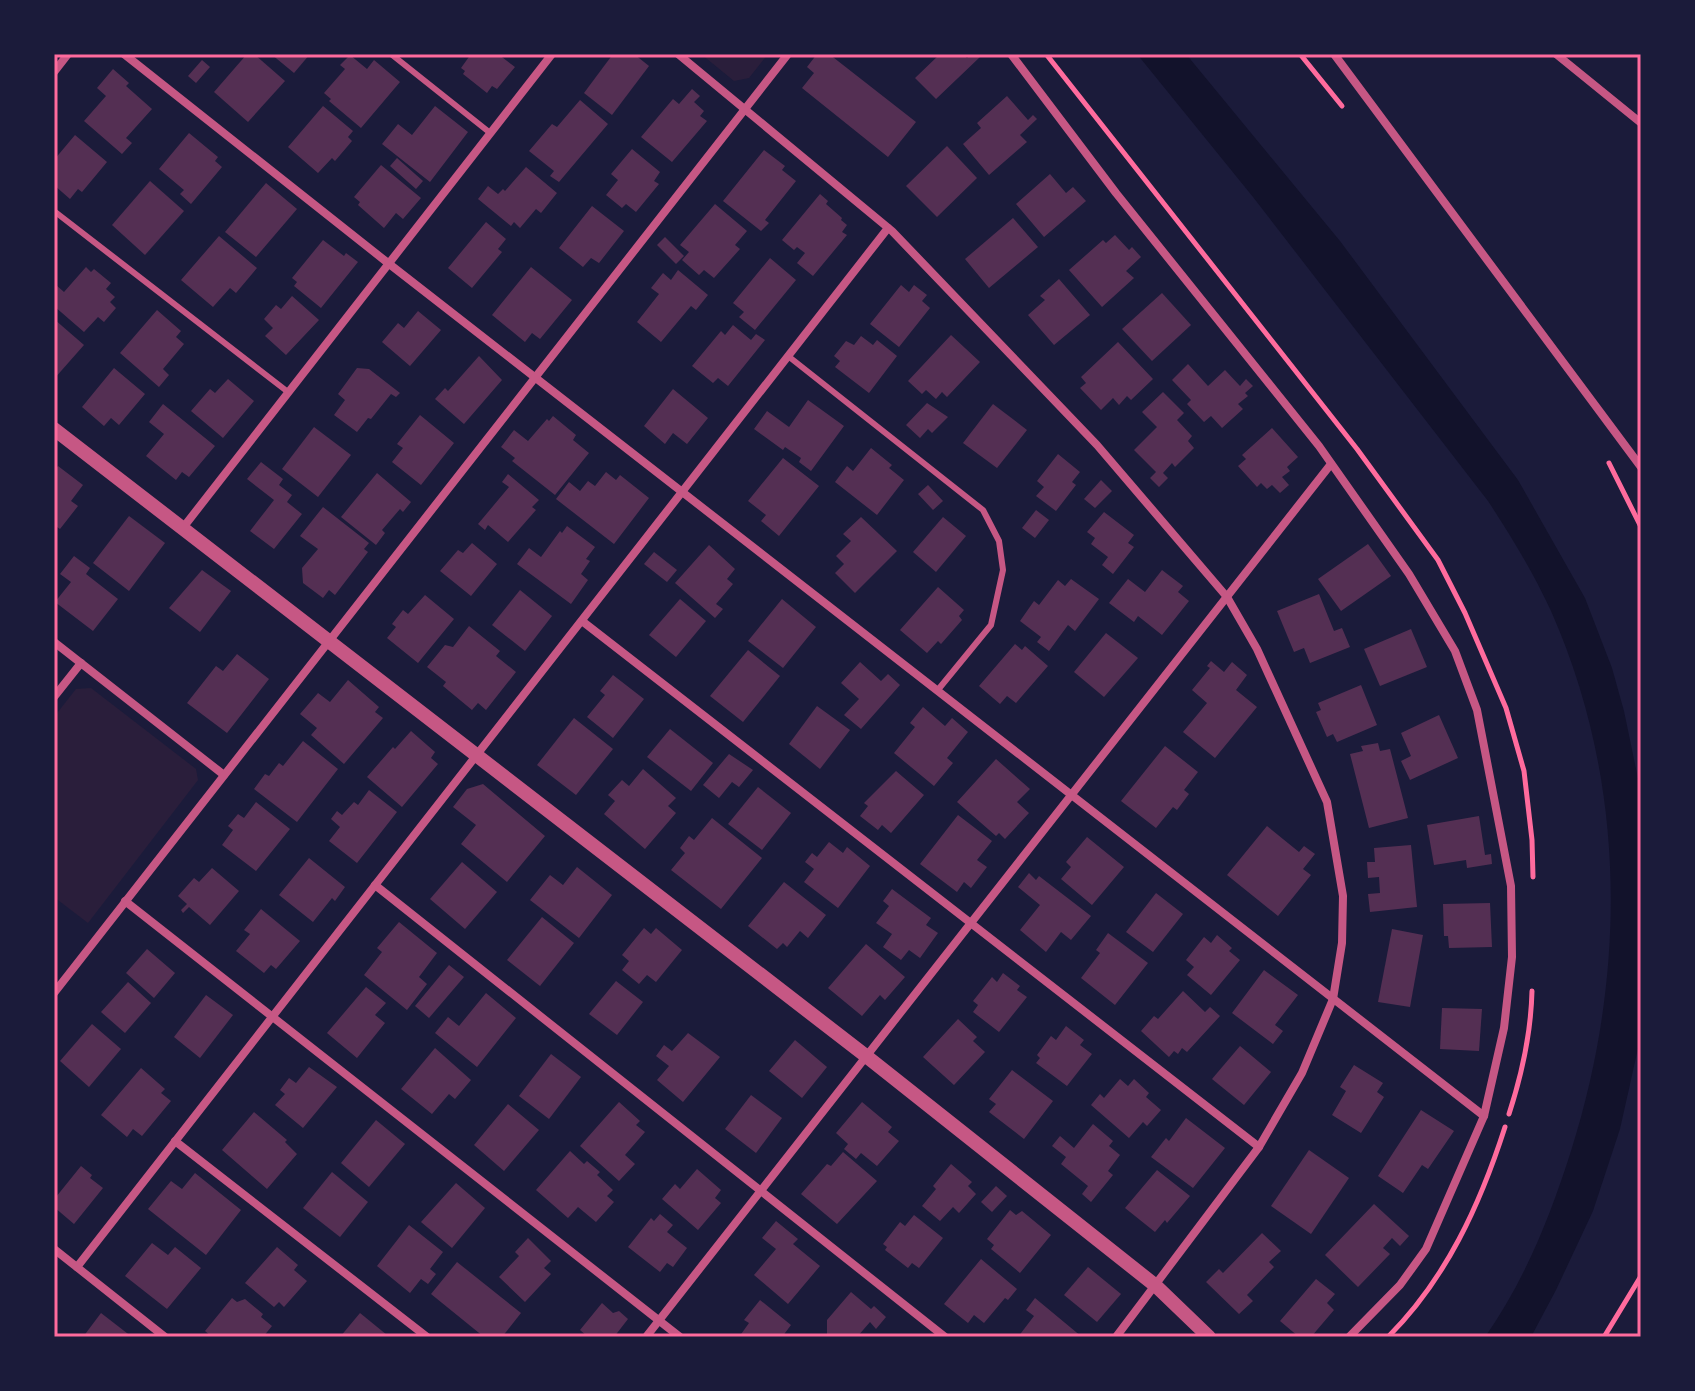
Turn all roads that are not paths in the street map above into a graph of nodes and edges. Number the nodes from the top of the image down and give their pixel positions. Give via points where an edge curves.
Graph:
1 (68, 54) edge
2 (124, 54) edge
3 (391, 54) edge
4 (552, 54) edge
5 (678, 54) edge
6 (788, 54) edge
7 (1011, 54) edge
8 (1334, 54) edge
9 (1556, 54) edge
10 (54, 72) edge
11 (745, 108) junction
12 (1641, 123) edge
13 (489, 132) junction
14 (54, 211) edge
15 (888, 228) junction
16 (388, 263) junction
17 (788, 356) junction
18 (535, 378) junction
19 (288, 392) junction
20 (54, 429) edge
21 (1331, 464) junction
22 (1641, 467) edge
23 (682, 492) junction
24 (182, 529) junction
25 (1227, 597) junction
26 (582, 621) junction
27 (328, 640) junction
28 (54, 642) edge
29 (81, 663) junction
30 (937, 691) junction
31 (54, 697) edge
32 (477, 755) junction
33 (224, 775) junction
34 (1072, 795) junction
35 (375, 885) junction
36 (125, 901) junction
37 (970, 923) junction
38 (54, 993) edge
39 (1333, 999) junction
40 (272, 1017) junction
41 (866, 1056) junction
42 (1484, 1116) junction
43 (175, 1141) junction
44 (1259, 1147) junction
45 (760, 1191) junction
46 (54, 1249) edge
47 (77, 1267) junction
48 (1156, 1286) junction
49 (659, 1321) junction
50 (165, 1337) edge
51 (427, 1337) edge
52 (646, 1337) edge
53 (680, 1337) edge
54 (945, 1337) edge
55 (1116, 1337) edge
56 (1209, 1337) edge
57 (1349, 1337) edge

1 - 10 street
2 - 16 street
3 - 13 lane
4 - 13 street
5 - 11 street
6 - 11 street
7 - 21 street
8 - 22 street
9 - 12 street
11 - 15 street
11 - 18 street
13 - 16 street
14 - 19 lane
15 - 17 street
15 - 25 street via 1097,445
16 - 18 street
16 - 19 street
17 - 23 street
17 - 30 lane via 983,510 999,541 1003,570 991,625
18 - 23 street
18 - 27 street
19 - 24 street
20 - 24 street
21 - 25 street
21 - 42 street via 1409,574 1455,651 1477,710 1511,886 1512,957
23 - 26 street
23 - 30 street
24 - 27 street
25 - 34 street
25 - 39 street via 1257,649 1327,802 1343,896
26 - 32 street
26 - 37 street
27 - 32 street
27 - 33 street
28 - 29 street
29 - 31 street
29 - 33 street
30 - 34 street
32 - 35 street
32 - 41 street
33 - 36 street
34 - 37 street
34 - 39 street
35 - 40 street
35 - 45 street
36 - 38 street
36 - 40 street
37 - 41 street
37 - 44 street
39 - 42 street
39 - 44 street via 1302,1073
40 - 43 street
40 - 49 street
41 - 45 street
41 - 48 street
42 - 57 street via 1426,1249 1400,1285
43 - 47 street
43 - 51 street
44 - 48 street
45 - 49 street
45 - 54 street
46 - 47 street
47 - 50 street
48 - 55 street
48 - 56 street
49 - 52 street
49 - 53 street

